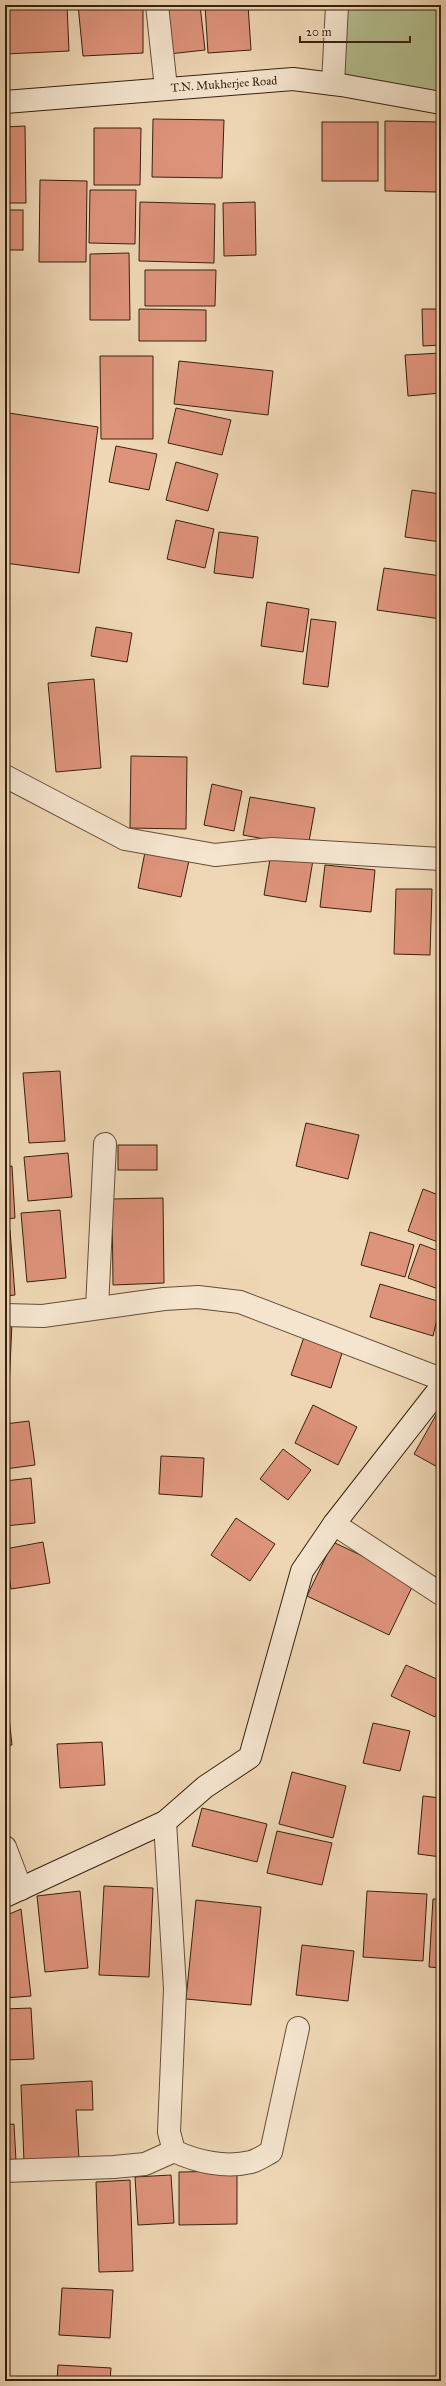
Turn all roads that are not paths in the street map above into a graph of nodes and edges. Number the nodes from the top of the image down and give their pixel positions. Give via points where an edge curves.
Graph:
1 (157, 5) edge
2 (338, 5) edge
3 (333, 84) junction
4 (166, 88) junction
5 (5, 102) edge
6 (441, 103) edge
7 (5, 776) edge
8 (441, 860) edge
9 (105, 1144) dead end
10 (96, 1308) junction
11 (5, 1315) edge
12 (441, 1379) edge
13 (441, 1387) edge
14 (334, 1524) junction
15 (441, 1594) edge
16 (165, 1822) junction
17 (5, 1847) edge
18 (13, 1893) edge
19 (298, 2028) dead end
20 (174, 2151) junction
21 (5, 2171) edge

1 - 4 street
2 - 3 street
3 - 4 street, T.N. Mukherjee Road via 293,79
3 - 6 street, T.N. Mukherjee Road
4 - 5 street, T.N. Mukherjee Road
7 - 8 street via 125,839 215,855 272,849
9 - 10 street
10 - 11 street via 43,1316
10 - 12 street via 198,1297 240,1302
13 - 14 street
14 - 15 street
14 - 16 street via 302,1571 250,1757 205,1787
16 - 18 street
16 - 20 street via 174,1947 175,1989 169,2132
17 - 18 street
19 - 20 street via 271,2152 252,2162 224,2164 189,2158
20 - 21 street via 145,2164

